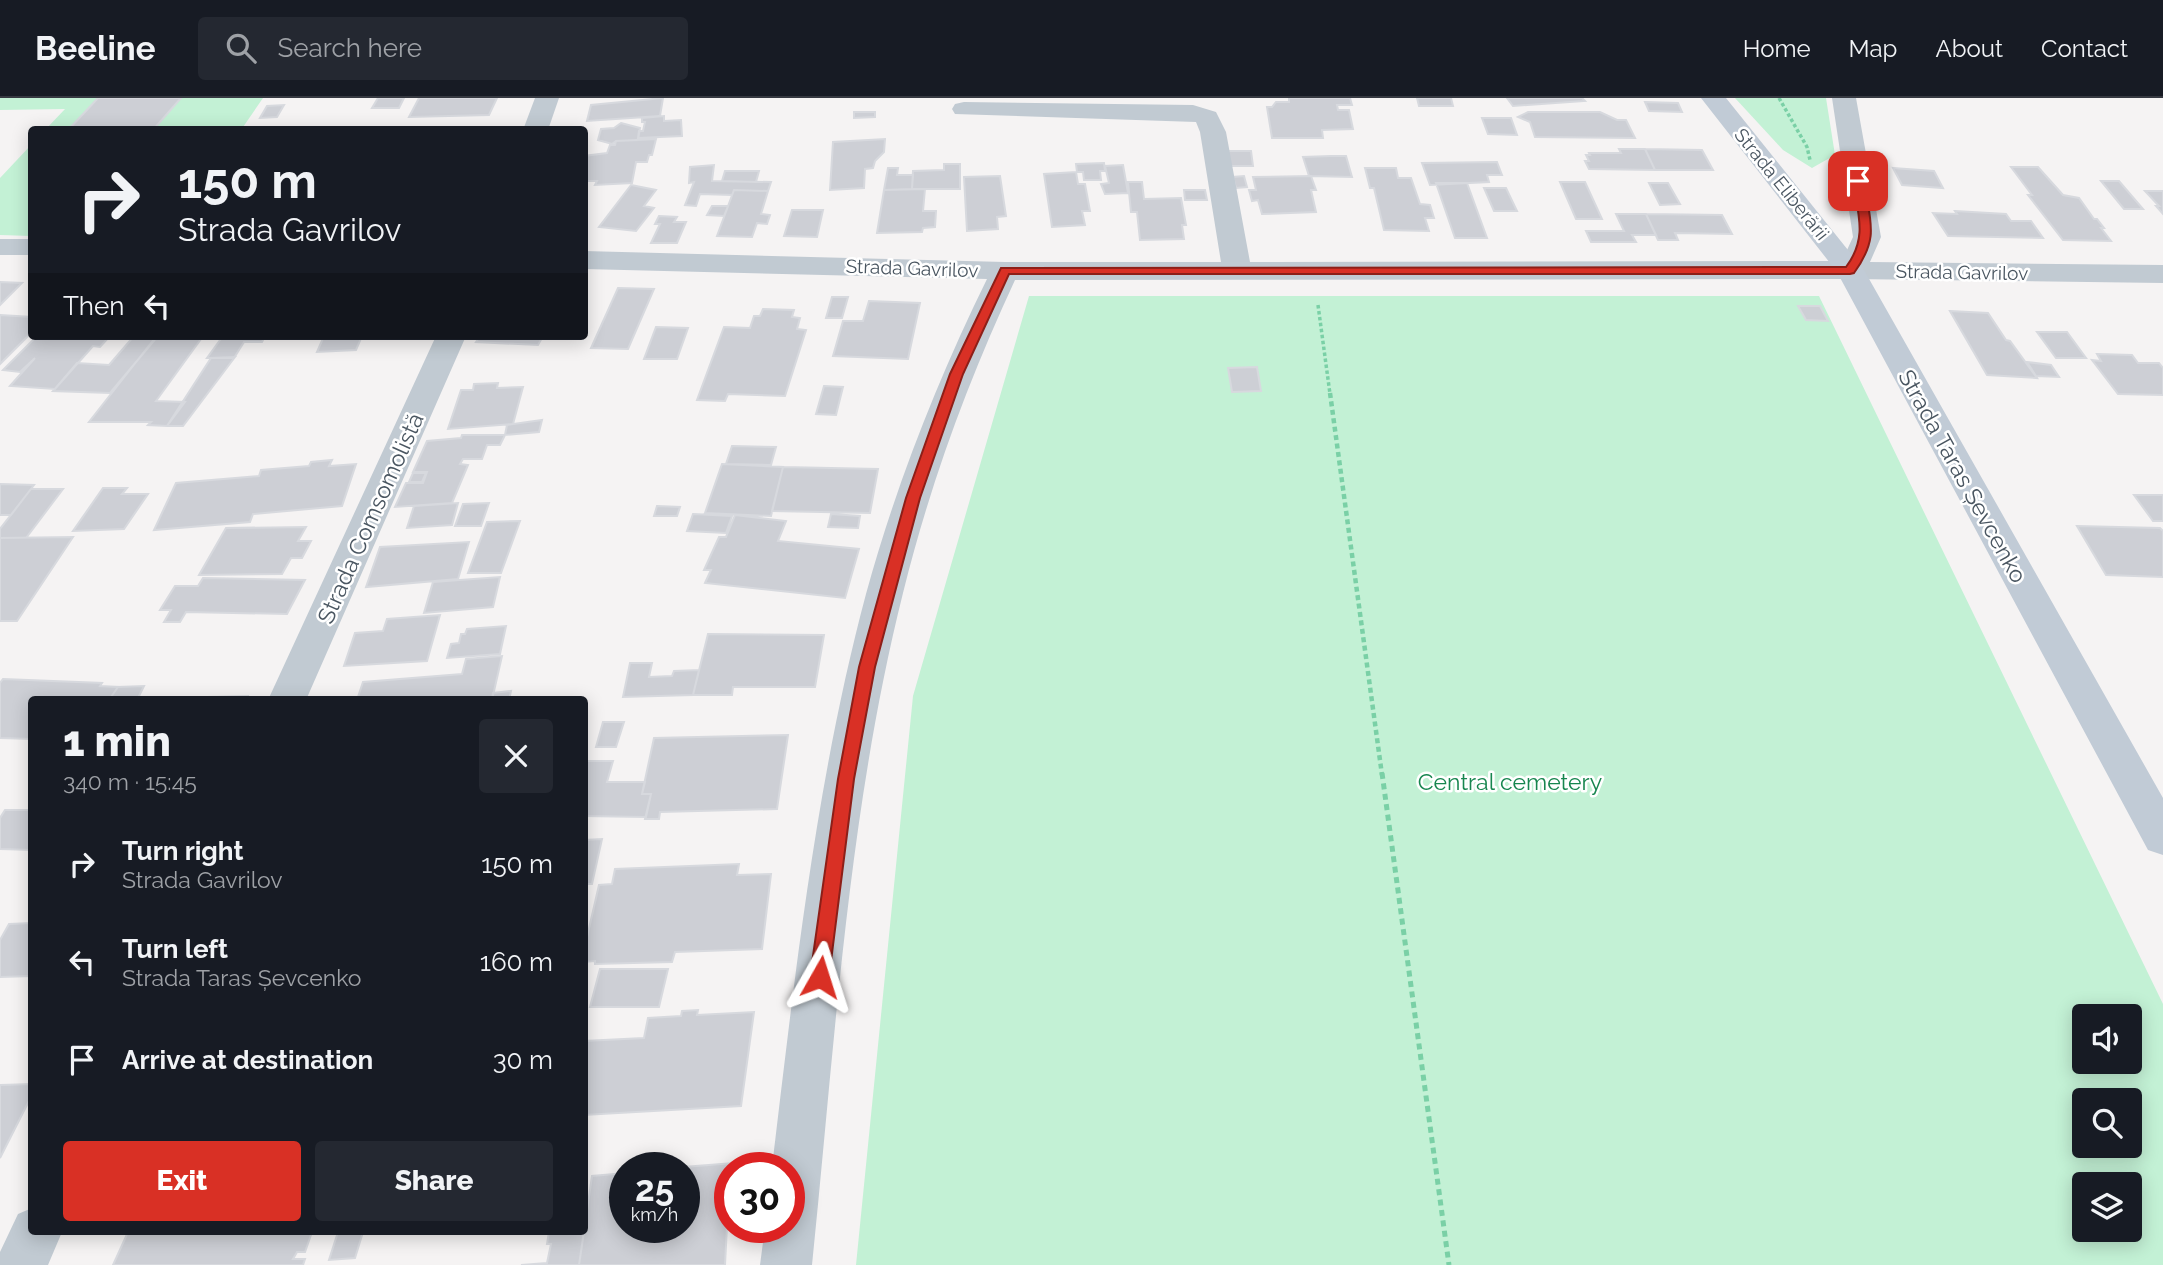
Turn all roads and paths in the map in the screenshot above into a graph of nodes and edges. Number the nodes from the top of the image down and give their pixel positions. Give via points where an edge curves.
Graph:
1 (547, 98) edge
2 (1713, 98) edge
3 (1779, 98) edge
4 (1844, 98) edge
5 (964, 109) dead end
6 (536, 126) edge
7 (1812, 168) dead end
8 (0, 247) edge
9 (28, 247) edge
10 (588, 260) edge
11 (1313, 269) junction
12 (1237, 270) junction
13 (1850, 270) junction
14 (1005, 271) junction
15 (2163, 274) edge
16 (449, 340) edge
17 (289, 696) edge
18 (2163, 837) edge
19 (35, 1235) edge
20 (21, 1265) edge
21 (786, 1265) edge
22 (1449, 1265) edge

1 - 6 street
2 - 13 main road, Strada Eliberării
3 - 7 path via 1807,147
4 - 13 street via 1867,237
5 - 12 street via 1193,112 1207,117
8 - 9 street
10 - 14 street, Strada Gavrilov
11 - 12 street, Strada Gavrilov
11 - 13 street, Strada Gavrilov
11 - 22 path
12 - 14 street, Strada Gavrilov
13 - 15 street, Strada Gavrilov
13 - 18 main road, Strada Taras Șevcenko
14 - 21 street via 957,374 913,498 867,667 825,924
16 - 17 street, Strada Comsomolistă
19 - 20 street

